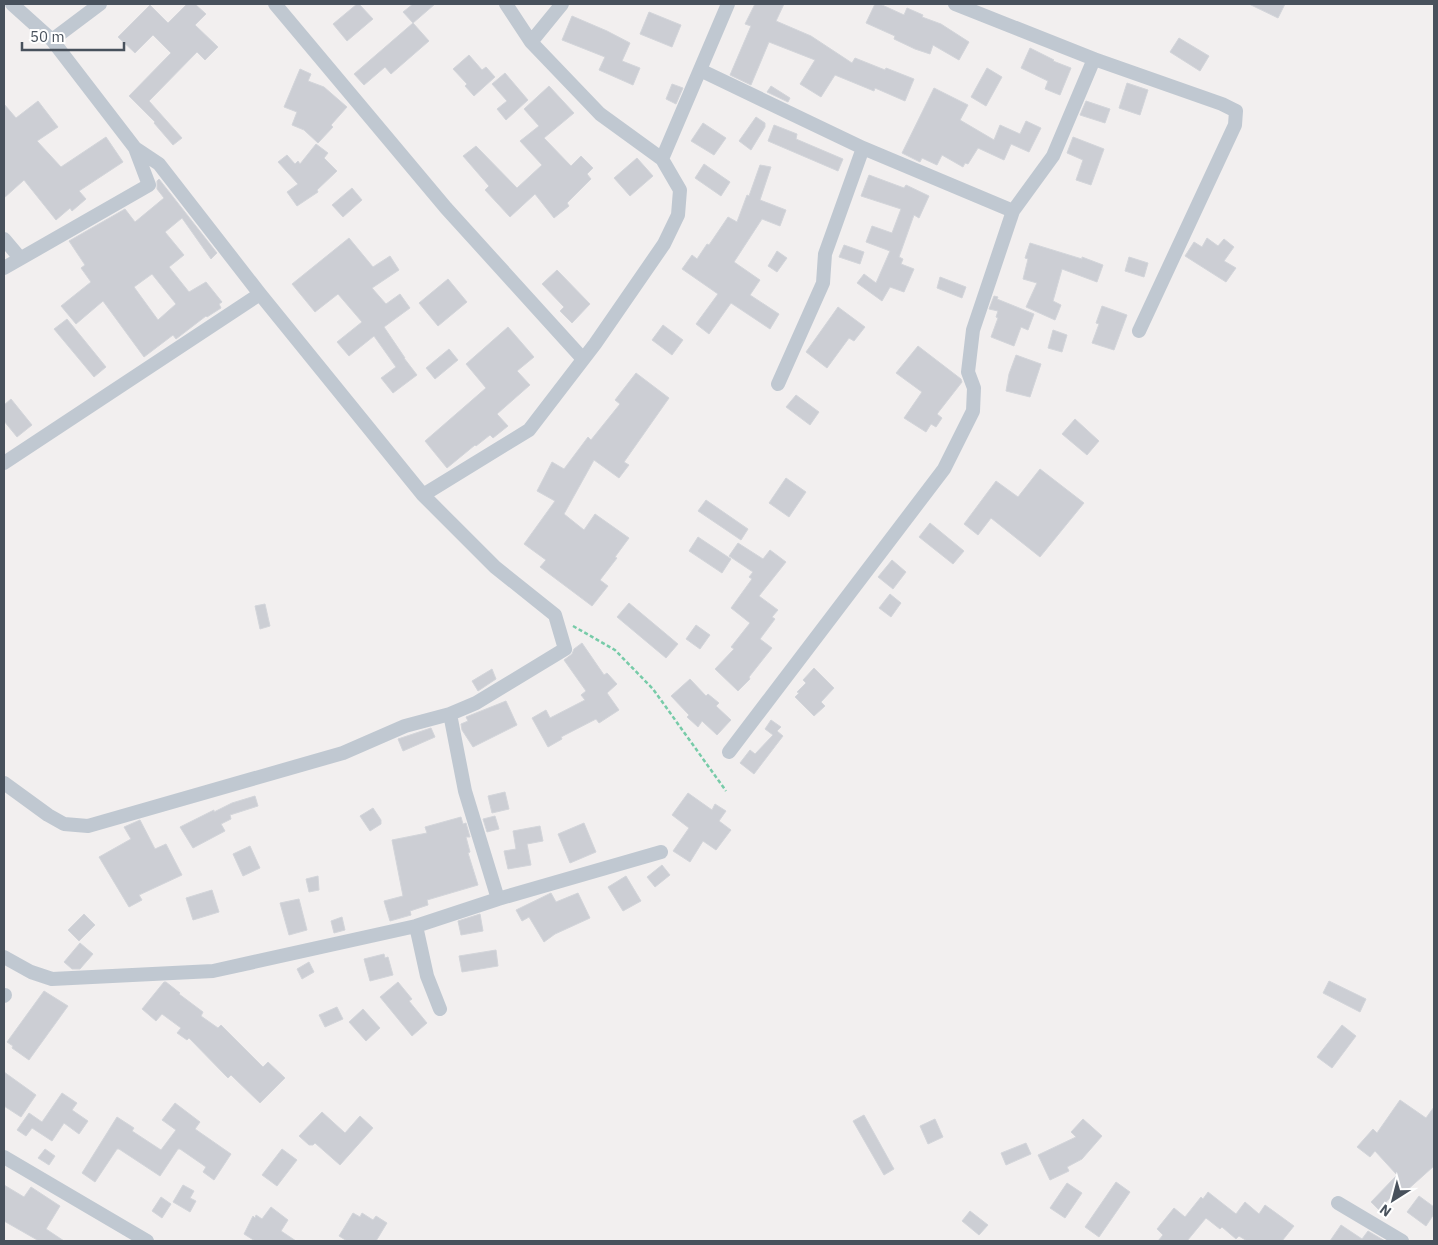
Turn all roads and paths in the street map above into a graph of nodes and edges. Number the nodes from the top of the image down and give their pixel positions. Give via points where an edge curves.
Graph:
1 (12, 4) edge
2 (100, 4) edge
3 (275, 4) edge
4 (506, 4) edge
5 (562, 4) edge
6 (728, 4) edge
7 (955, 4) edge
8 (52, 40) junction
9 (531, 42) junction
10 (1094, 58) junction
11 (700, 70) junction
12 (135, 148) junction
13 (863, 148) junction
14 (662, 159) junction
15 (1013, 211) junction
16 (4, 239) edge
17 (20, 258) junction
18 (4, 268) edge
19 (260, 294) junction
20 (1139, 331) dead end
21 (583, 359) junction
22 (778, 384) dead end
23 (4, 463) edge
24 (423, 495) junction
25 (554, 615) junction
26 (450, 714) junction
27 (729, 752) dead end
28 (4, 783) edge
29 (726, 791) dead end
30 (661, 852) dead end
31 (498, 899) junction
32 (416, 926) junction
33 (4, 956) edge
34 (440, 1009) dead end
35 (4, 1157) edge
36 (1338, 1202) dead end
37 (138, 1239) edge
38 (1402, 1241) edge

1 - 8 street
2 - 8 street
3 - 21 street via 446,208
4 - 9 street
5 - 9 street
6 - 11 street
7 - 10 street
8 - 12 street
9 - 14 street via 600,114
10 - 15 street via 1053,156
10 - 20 street via 1236,111 1235,125
11 - 13 street
11 - 14 street
12 - 17 street via 150,185
12 - 19 street via 159,164
13 - 15 street
13 - 22 street via 825,254 823,283
14 - 21 street via 680,190 678,215 664,244
15 - 27 street via 973,330 968,372 974,388 972,411 944,469
16 - 17 street
17 - 18 street
19 - 23 street
19 - 24 street
21 - 24 street via 529,430
24 - 25 street via 495,567
25 - 26 street via 565,649 476,703
25 - 29 path via 621,656 653,689
26 - 28 street via 404,726 343,753 88,826 64,824
26 - 31 street via 465,791
30 - 31 street
31 - 32 street
32 - 33 street via 213,971 52,978 31,972
32 - 34 street via 427,976
35 - 37 street
36 - 38 street

